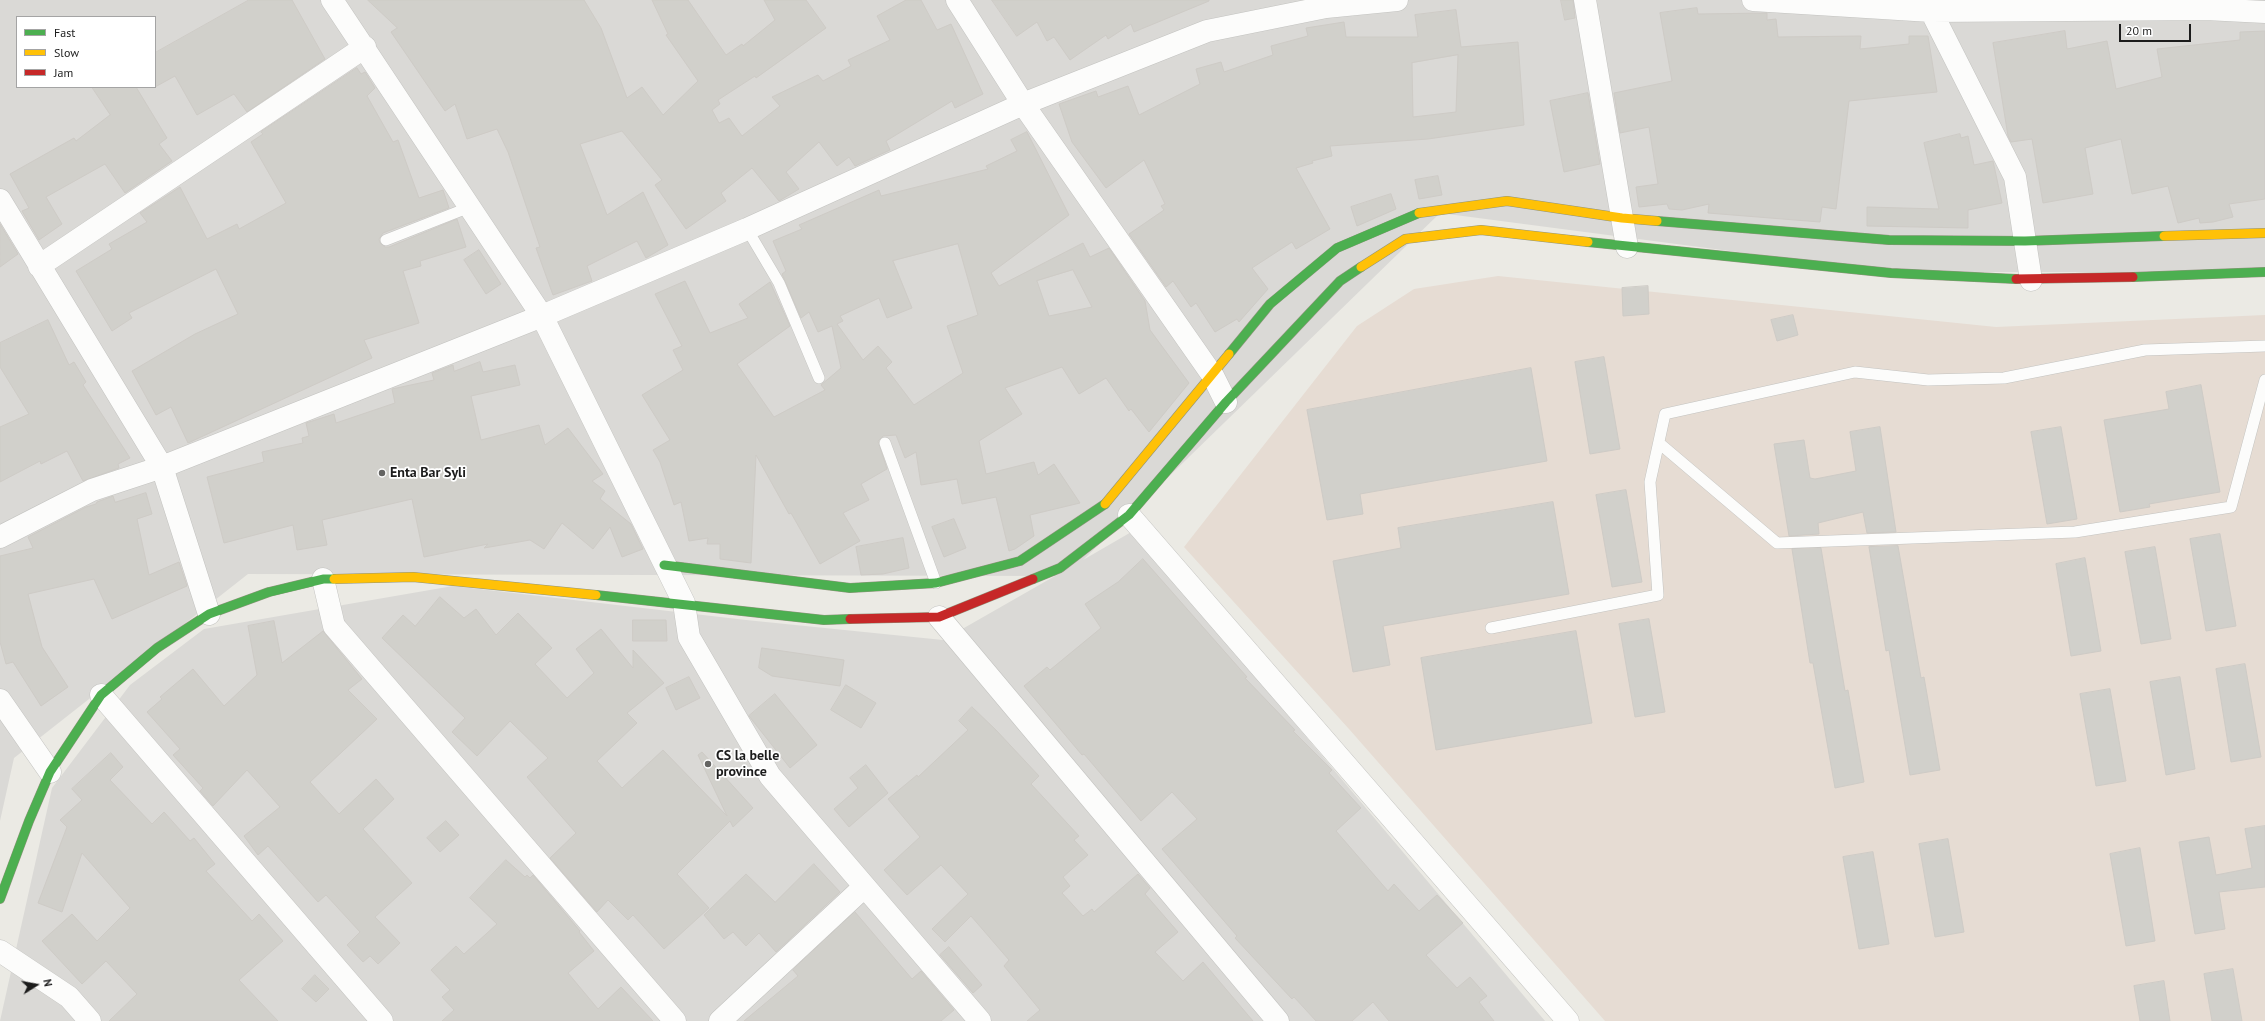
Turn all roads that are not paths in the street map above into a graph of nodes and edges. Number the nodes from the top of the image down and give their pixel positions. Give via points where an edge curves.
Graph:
1 (332, 0) edge
2 (957, 0) edge
3 (1397, 0) edge
4 (1586, 0) edge
5 (1753, 0) edge
6 (1927, 5) edge
7 (2204, 5) edge
8 (2265, 12) edge
9 (365, 47) junction
10 (1022, 104) junction
11 (0, 200) edge
12 (470, 207) junction
13 (1622, 218) junction
14 (747, 229) junction
15 (2265, 233) edge
16 (386, 240) dead end
17 (2025, 241) junction
18 (1627, 247) junction
19 (39, 266) junction
20 (2265, 274) edge
21 (2031, 280) junction
22 (542, 316) junction
23 (2265, 346) edge
24 (1212, 376) junction
25 (819, 378) dead end
26 (2265, 380) edge
27 (1226, 402) junction
28 (885, 443) dead end
29 (1659, 443) junction
30 (162, 467) junction
31 (1128, 515) junction
32 (0, 537) edge
33 (664, 565) junction
34 (323, 580) junction
35 (936, 583) junction
36 (684, 603) junction
37 (209, 614) junction
38 (939, 617) junction
39 (1491, 628) dead end
40 (101, 696) junction
41 (0, 700) edge
42 (50, 772) junction
43 (864, 888) junction
44 (0, 899) edge
45 (0, 951) edge
46 (90, 1021) edge
47 (382, 1021) edge
48 (675, 1021) edge
49 (720, 1021) edge
50 (980, 1021) edge
51 (1278, 1021) edge
52 (1568, 1021) edge

1 - 9 street
2 - 10 street
3 - 10 street via 1326,6 1207,31
4 - 13 street
5 - 6 street
6 - 7 street
6 - 17 street via 2015,177
7 - 8 street
9 - 12 street
9 - 19 street
10 - 14 street
10 - 24 street
11 - 19 street
12 - 16 lane
12 - 22 street
13 - 17 main road via 1889,240
13 - 18 street
13 - 24 main road via 1507,201 1418,213 1337,248 1270,304
14 - 22 street
14 - 25 lane via 779,283
15 - 17 main road
17 - 21 street
18 - 21 main road via 1891,273
18 - 27 main road via 1481,230 1405,239 1340,281
19 - 30 street
20 - 21 main road
22 - 30 street
22 - 33 street
23 - 29 lane via 2145,350 2004,378 1928,380 1855,372 1665,414
24 - 27 street
24 - 35 main road via 1107,503 1020,561
26 - 29 lane via 2231,507 2075,532 1777,543
27 - 31 main road
28 - 35 lane
29 - 39 lane via 1650,482 1658,595
30 - 32 street via 92,490
30 - 37 street
31 - 38 main road via 1060,568
31 - 52 street
33 - 35 main road via 850,588
33 - 36 street
34 - 36 main road via 413,577
34 - 37 main road via 269,592
34 - 48 street via 334,626
36 - 38 main road via 824,620
36 - 43 street via 689,638 770,776
37 - 40 main road via 157,648
38 - 51 street
40 - 42 main road
40 - 47 street
41 - 42 street
42 - 44 main road
43 - 49 street
43 - 50 street
45 - 46 street via 69,997

